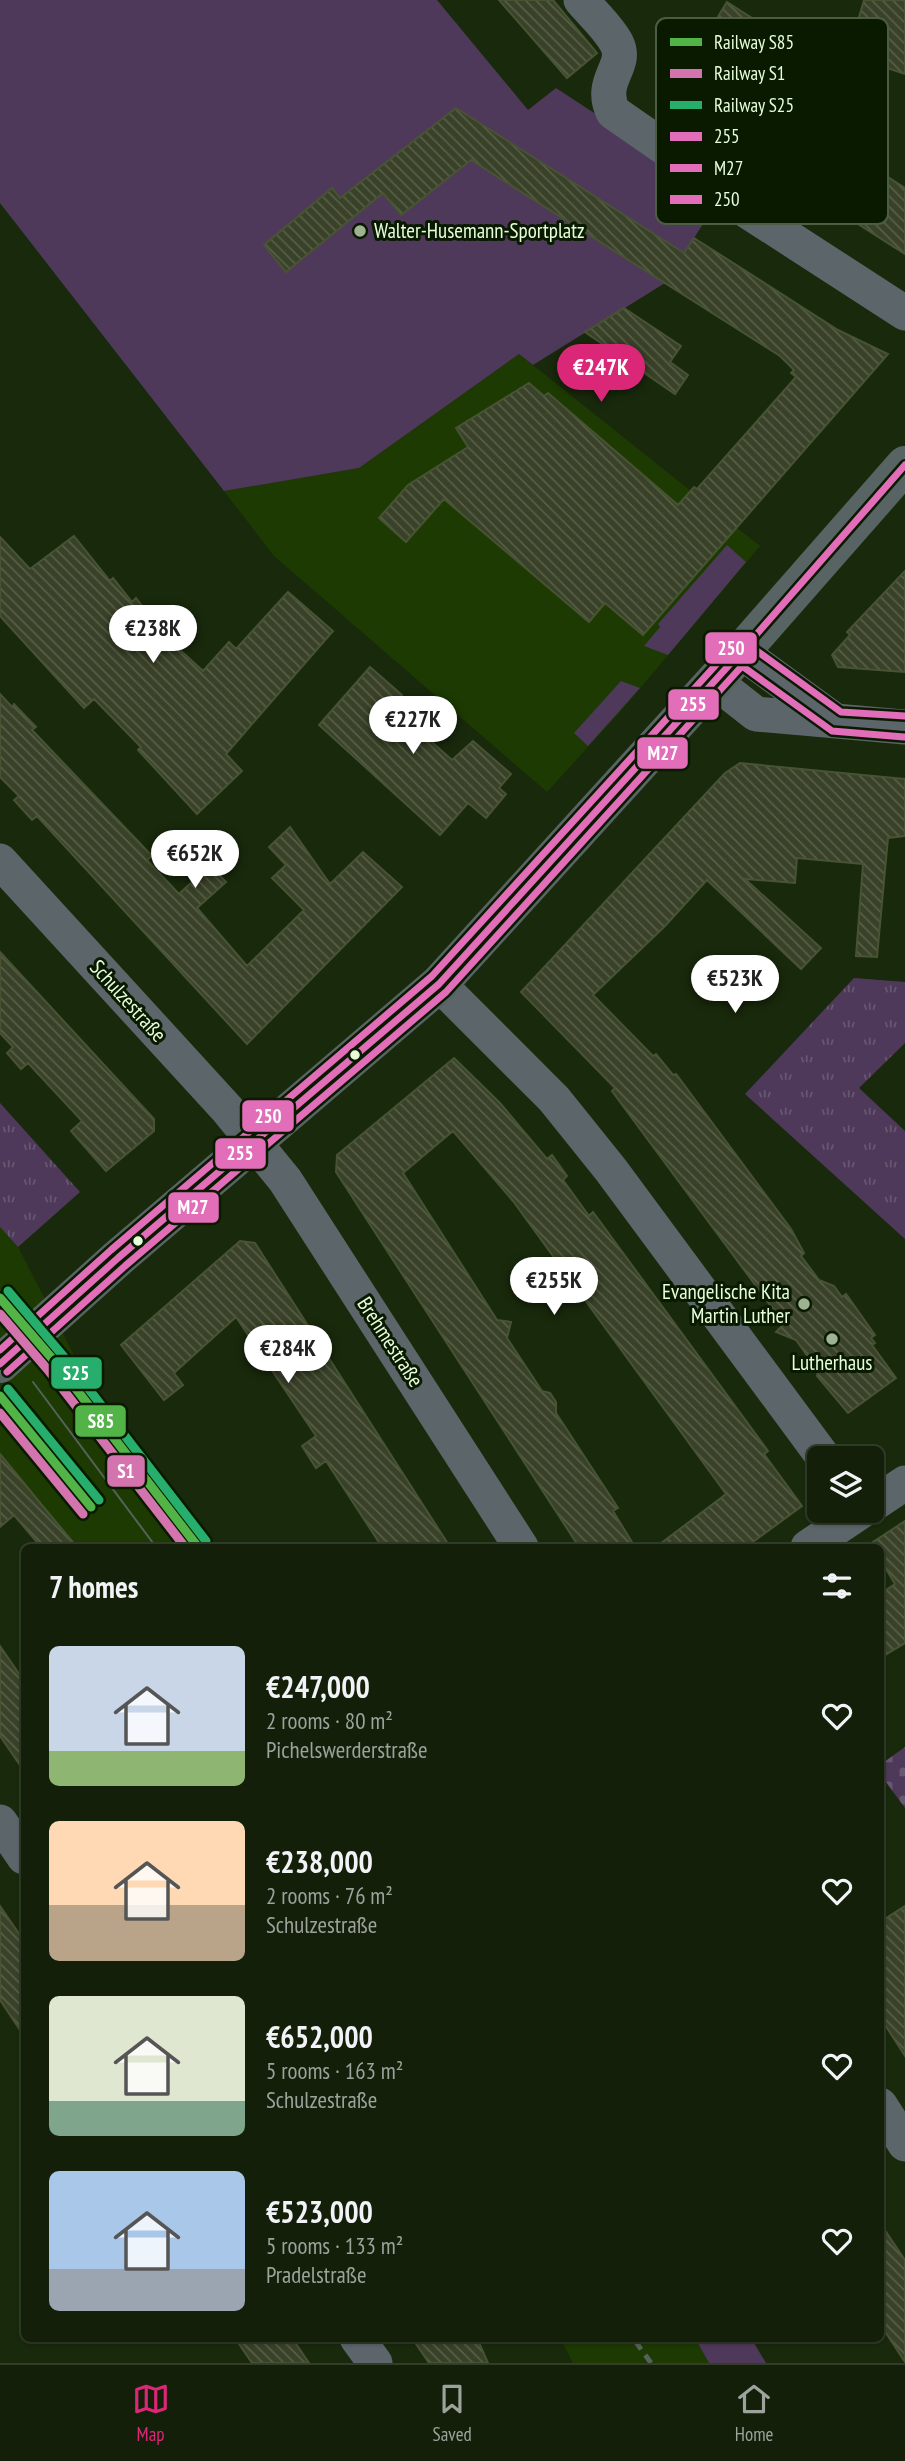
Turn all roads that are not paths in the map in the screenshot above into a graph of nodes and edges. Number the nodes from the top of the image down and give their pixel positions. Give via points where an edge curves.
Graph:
1 (582, 0) edge
2 (656, 143) edge
3 (768, 224) edge
4 (905, 313) edge
5 (905, 466) edge
6 (741, 652) junction
7 (714, 681) junction
8 (837, 722) junction
9 (905, 727) edge
10 (0, 861) edge
11 (439, 984) junction
12 (254, 1141) junction
13 (0, 1364) edge
14 (815, 1446) edge
15 (905, 1483) edge
16 (884, 1497) edge
17 (844, 1523) edge
18 (520, 1544) edge
19 (812, 1544) edge
20 (0, 1822) edge
21 (21, 1853) edge
22 (884, 2111) edge
23 (905, 2144) edge
24 (360, 2342) edge
25 (375, 2363) edge

1 - 2 street via 618,45 619,63 607,87 613,112
3 - 4 street
5 - 6 main road
6 - 7 main road
6 - 8 street
7 - 8 street via 757,714
7 - 11 main road
8 - 9 street
10 - 12 street, Schulzestraße
11 - 12 main road
11 - 14 street via 554,1099
12 - 13 main road
12 - 18 street, Brehmestraße via 288,1184
15 - 16 street
17 - 19 street
20 - 21 street
22 - 23 street
24 - 25 street

